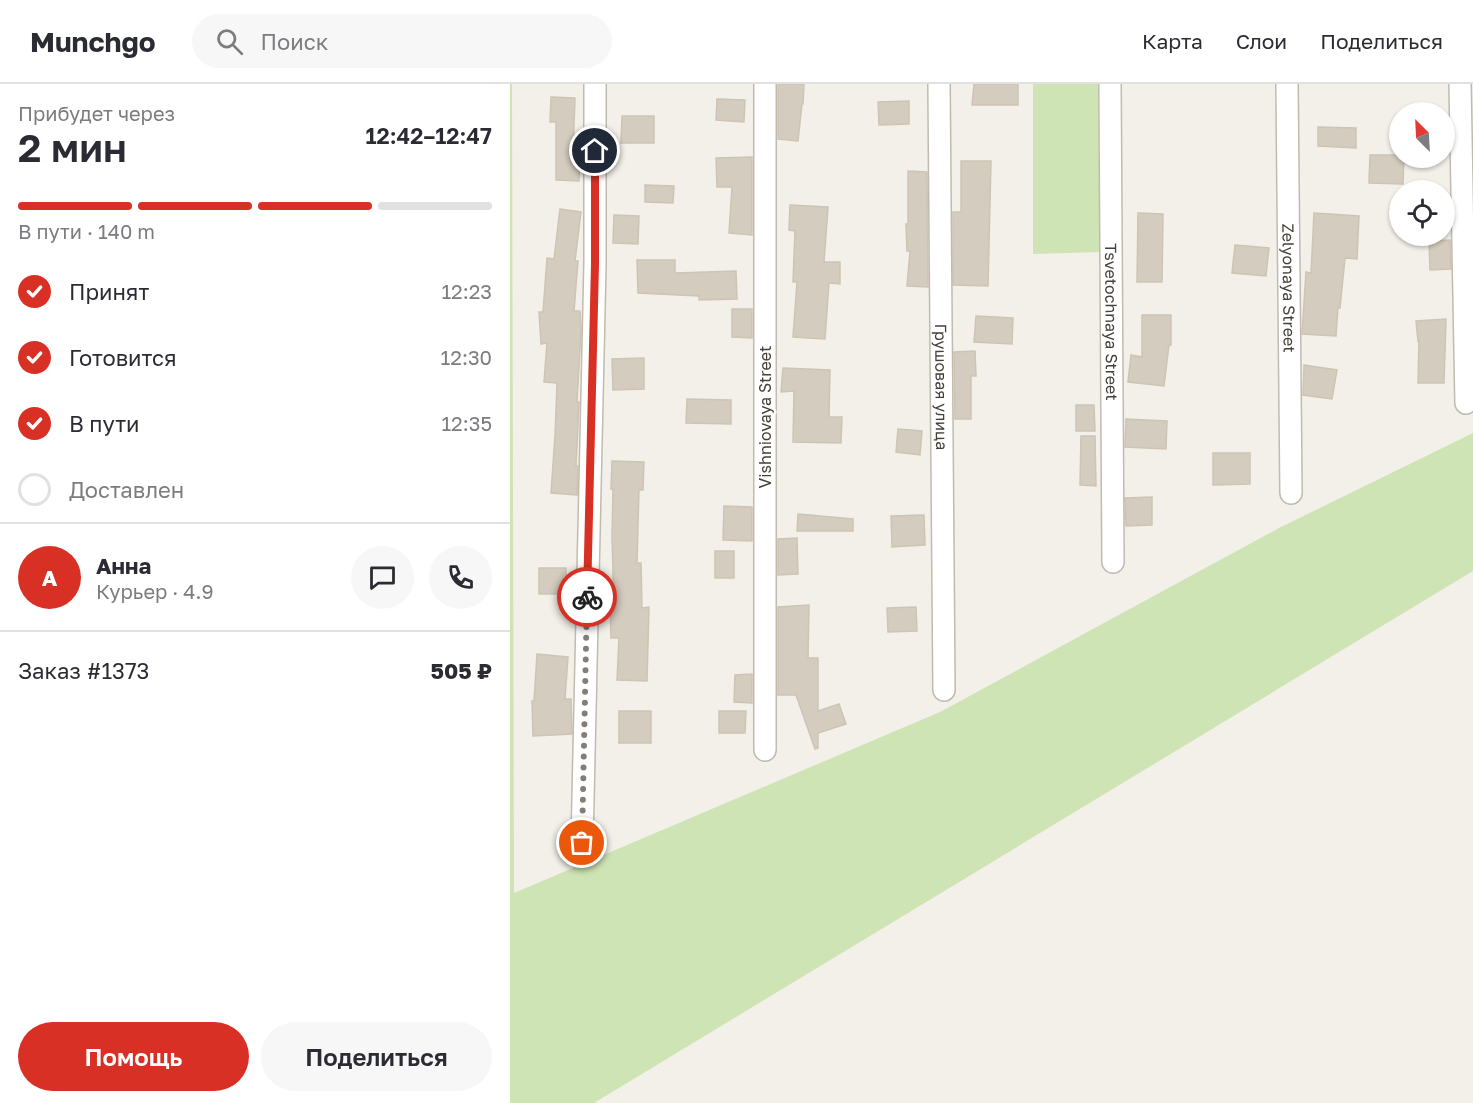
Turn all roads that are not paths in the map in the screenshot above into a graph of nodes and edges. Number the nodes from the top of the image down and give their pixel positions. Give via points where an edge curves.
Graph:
1 (595, 84) edge
2 (765, 84) edge
3 (939, 84) edge
4 (1110, 84) edge
5 (1287, 84) edge
6 (1460, 84) edge
7 (1466, 403) dead end
8 (1291, 493) dead end
9 (1113, 562) dead end
10 (944, 690) dead end
11 (765, 750) dead end
12 (582, 843) dead end

1 - 12 street via 595,264
2 - 11 street, Vishniovaya Street
3 - 10 street, Грушовая улица
4 - 9 street, Tsvetochnaya Street
5 - 8 street, Zelyonaya Street
6 - 7 street

